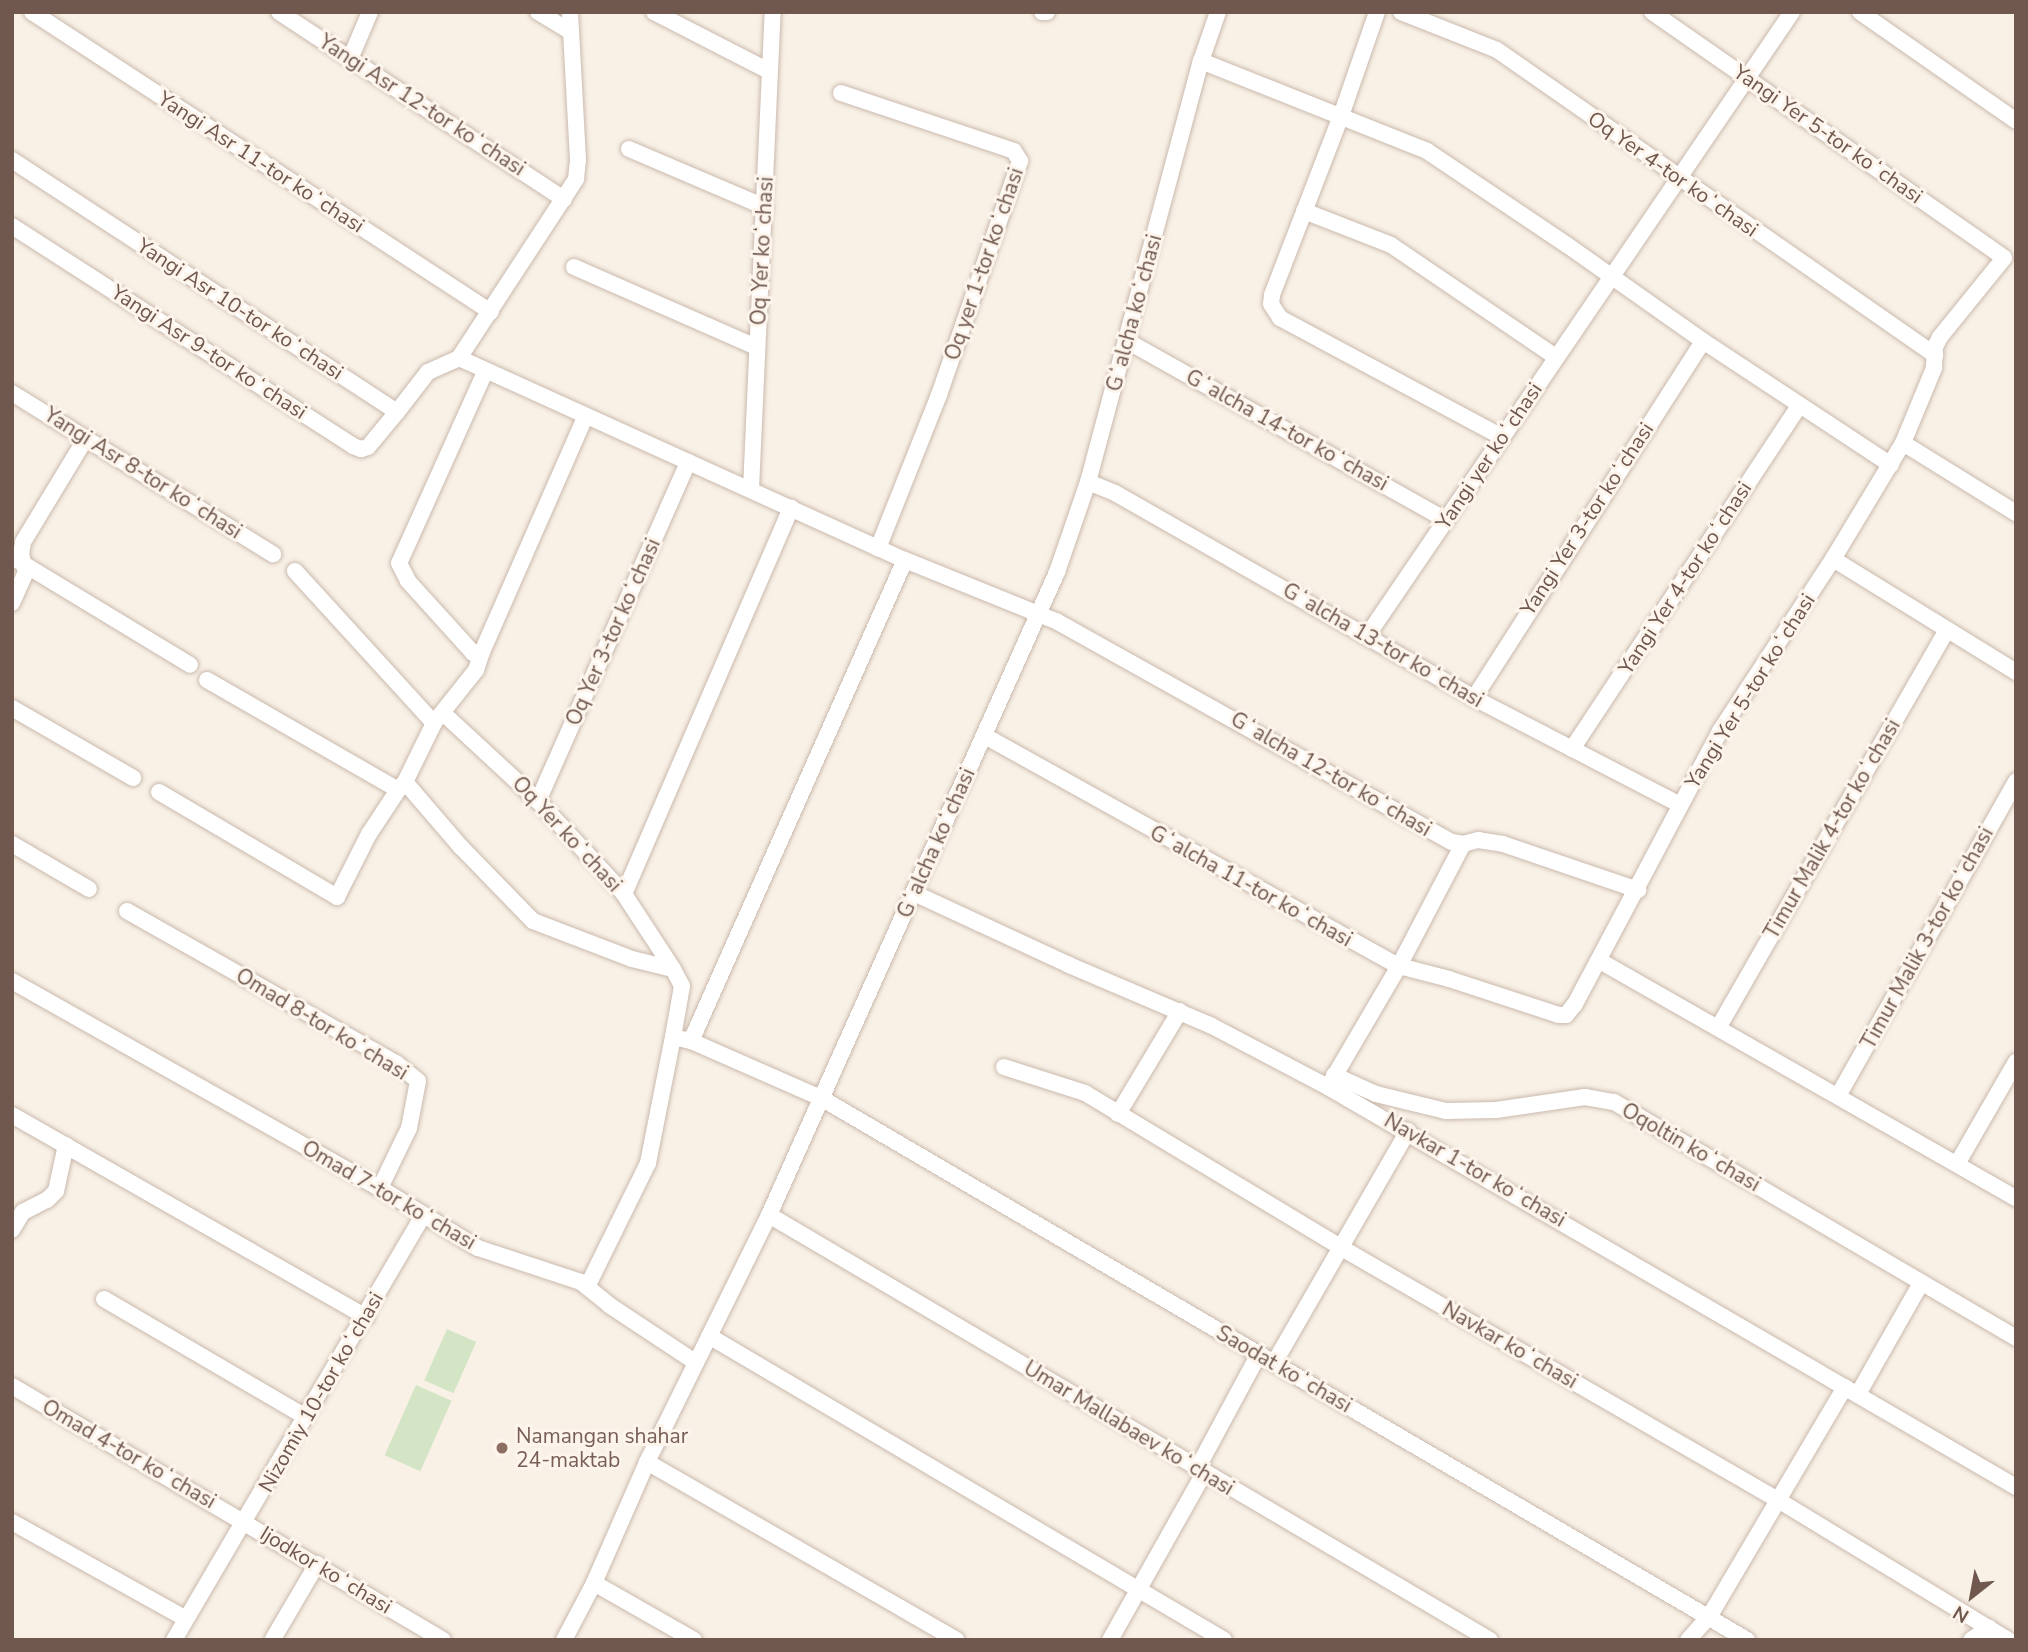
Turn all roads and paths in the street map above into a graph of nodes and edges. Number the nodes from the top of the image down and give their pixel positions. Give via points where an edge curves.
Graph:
1 (32, 12) edge
2 (279, 12) edge
3 (370, 12) edge
4 (538, 12) edge
5 (570, 12) edge
6 (654, 12) edge
7 (773, 12) edge
8 (1218, 12) edge
9 (1377, 12) edge
10 (1401, 12) edge
11 (1652, 12) edge
12 (1792, 12) edge
13 (1860, 12) edge
14 (570, 31) junction
15 (350, 59) junction
16 (1202, 61) junction
17 (769, 71) junction
18 (1748, 78) junction
19 (841, 93) dead end
20 (1341, 116) junction
21 (2016, 121) edge
22 (629, 149) dead end
23 (12, 160) edge
24 (1677, 178) junction
25 (564, 199) junction
26 (765, 207) junction
27 (1304, 211) junction
28 (12, 226) edge
29 (574, 267) dead end
30 (1612, 276) junction
31 (491, 312) junction
32 (1127, 341) junction
33 (1703, 341) junction
34 (756, 346) junction
35 (1935, 355) junction
36 (1556, 357) junction
37 (459, 358) junction
38 (485, 372) junction
39 (12, 393) edge
40 (1799, 406) junction
41 (397, 412) junction
42 (585, 417) junction
43 (1502, 437) junction
44 (86, 438) junction
45 (1903, 443) junction
46 (688, 462) junction
47 (1891, 465) junction
48 (1088, 482) junction
49 (751, 489) junction
50 (791, 508) junction
51 (2016, 513) edge
52 (1447, 520) junction
53 (878, 548) junction
54 (273, 554) dead end
55 (1833, 559) junction
56 (18, 560) edge
57 (905, 560) junction
58 (295, 571) dead end
59 (12, 603) edge
60 (1038, 613) junction
61 (1947, 630) junction
62 (1367, 636) junction
63 (482, 652) junction
64 (190, 664) dead end
65 (2016, 672) edge
66 (207, 680) dead end
67 (1474, 698) junction
68 (12, 708) edge
69 (438, 718) junction
70 (985, 736) junction
71 (1572, 749) junction
72 (133, 778) dead end
73 (2016, 781) edge
74 (402, 786) junction
75 (159, 792) dead end
76 (538, 801) junction
77 (1680, 805) junction
78 (12, 844) edge
79 (1463, 845) junction
80 (89, 888) dead end
81 (1638, 890) junction
82 (914, 893) junction
83 (624, 894) junction
84 (127, 911) dead end
85 (1600, 961) junction
86 (1399, 966) junction
87 (673, 969) junction
88 (12, 982) edge
89 (1180, 1011) junction
90 (1718, 1028) junction
91 (673, 1037) junction
92 (691, 1041) junction
93 (2016, 1062) edge
94 (1004, 1067) dead end
95 (1331, 1081) junction
96 (1838, 1096) junction
97 (821, 1098) junction
98 (1118, 1114) junction
99 (12, 1115) edge
100 (1408, 1132) junction
101 (66, 1145) junction
102 (1958, 1164) junction
103 (380, 1188) junction
104 (2016, 1198) edge
105 (423, 1215) junction
106 (769, 1215) junction
107 (12, 1230) edge
108 (1340, 1247) junction
109 (1922, 1283) junction
110 (587, 1287) junction
111 (104, 1299) dead end
112 (366, 1317) junction
113 (709, 1336) junction
114 (2016, 1338) edge
115 (1259, 1354) junction
116 (695, 1362) junction
117 (1274, 1363) junction
118 (12, 1386) edge
119 (1851, 1390) junction
120 (306, 1417) junction
121 (647, 1462) junction
122 (1200, 1471) junction
123 (2016, 1487) edge
124 (1778, 1500) junction
125 (245, 1521) junction
126 (12, 1522) edge
127 (317, 1564) junction
128 (594, 1583) junction
129 (1138, 1590) junction
130 (1709, 1617) junction
131 (186, 1619) junction
132 (1989, 1628) junction
133 (273, 1639) edge
134 (174, 1640) edge
135 (443, 1640) edge
136 (564, 1640) edge
137 (694, 1640) edge
138 (956, 1640) edge
139 (1110, 1640) edge
140 (1224, 1640) edge
141 (1490, 1640) edge
142 (1688, 1640) edge
143 (1747, 1640) edge
144 (1971, 1640) edge
145 (2008, 1640) edge

1 - 31 street, Yangi Asr 11-tor koʻchasi
2 - 15 street, Yangi Asr 12-tor koʻchasi
3 - 15 street
4 - 14 street
5 - 14 street
6 - 17 street
7 - 17 street, Oq Yer koʻchasi
8 - 16 street, Gʻalcha koʻchasi
9 - 20 street
10 - 24 street, Oq Yer 4-tor koʻchasi via 1497,50
11 - 18 street, Yangi Yer 5-tor koʻchasi
12 - 18 street, Yangi yer koʻchasi
13 - 21 street
14 - 25 street via 578,170
15 - 25 street, Yangi Asr 12-tor koʻchasi
16 - 20 street
16 - 32 street, Gʻalcha koʻchasi
17 - 26 street, Oq Yer koʻchasi
18 - 24 street, Yangi yer koʻchasi
18 - 35 street, Yangi Yer 5-tor koʻchasi via 2004,258 1940,337
19 - 53 street, Oq yer 1-tor koʻchasi via 1014,152 1020,161 939,395
20 - 27 street
20 - 30 street via 1427,151
22 - 26 street
23 - 41 street, Yangi Asr 10-tor koʻchasi
24 - 30 street, Yangi yer koʻchasi
24 - 35 street, Oq Yer 4-tor koʻchasi
25 - 31 street
26 - 34 street, Oq Yer koʻchasi
27 - 36 street via 1391,245
27 - 43 street via 1272,295 1273,312
28 - 41 street, Yangi Asr 9-tor koʻchasi via 353,446 368,447
29 - 34 street
30 - 33 street
30 - 36 street, Yangi yer koʻchasi
31 - 37 street
32 - 48 street, Gʻalcha koʻchasi
32 - 52 street, Gʻalcha 14-tor koʻchasi
33 - 40 street
33 - 67 street, Yangi Yer 3-tor koʻchasi
34 - 49 street, Oq Yer koʻchasi
35 - 45 street, Yangi Yer 5-tor koʻchasi via 1934,369
36 - 43 street, Yangi yer koʻchasi
37 - 38 street
37 - 41 street via 428,372
38 - 42 street
38 - 63 street via 400,563 408,580 472,653
39 - 44 street, Yangi Asr 8-tor koʻchasi
40 - 47 street
40 - 71 street, Yangi Yer 4-tor koʻchasi
42 - 46 street
42 - 63 street
43 - 52 street, Yangi yer koʻchasi
44 - 54 street, Yangi Asr 8-tor koʻchasi
44 - 56 street via 27,534
45 - 47 street, Yangi Yer 5-tor koʻchasi
45 - 51 street
46 - 49 street
46 - 76 street, Oq Yer 3-tor koʻchasi
47 - 55 street, Yangi Yer 5-tor koʻchasi
48 - 60 street, Gʻalcha koʻchasi
48 - 62 street, Gʻalcha 13-tor koʻchasi via 1115,492
49 - 50 street
50 - 53 street
50 - 83 street
52 - 62 street, Yangi yer koʻchasi
53 - 57 street
55 - 61 street
55 - 77 street, Yangi Yer 5-tor koʻchasi via 1720,731
56 - 59 street via 24,581
56 - 64 street
57 - 60 street
57 - 92 street
58 - 69 street, Oq Yer koʻchasi
60 - 70 street, Gʻalcha koʻchasi
60 - 79 street, Gʻalcha 12-tor koʻchasi
61 - 65 street
61 - 90 street, Timur Malik 4-tor koʻchasi
62 - 67 street, Gʻalcha 13-tor koʻchasi
63 - 69 street via 476,670
66 - 74 street
67 - 71 street, Gʻalcha 13-tor koʻchasi
68 - 72 street
69 - 74 street
69 - 76 street, Oq Yer koʻchasi
70 - 82 street, Gʻalcha koʻchasi
70 - 86 street, Gʻalcha 11-tor koʻchasi
71 - 77 street, Gʻalcha 13-tor koʻchasi
73 - 96 street, Timur Malik 3-tor koʻchasi
74 - 75 street via 369,834 337,897
74 - 87 street via 533,921 632,959
76 - 83 street, Oq Yer koʻchasi
77 - 81 street, Yangi Yer 5-tor koʻchasi
78 - 80 street
79 - 81 street, Gʻalcha 12-tor koʻchasi via 1478,840 1503,844
79 - 86 street
81 - 85 street, Yangi Yer 5-tor koʻchasi
82 - 89 street, Navkar 1-tor koʻchasi
82 - 97 street, Gʻalcha koʻchasi
83 - 87 street, Oq Yer koʻchasi
84 - 103 street, Omad 8-tor koʻchasi via 396,1063 418,1081 409,1128
85 - 86 street, Gʻalcha 11-tor koʻchasi via 1575,1004 1559,1016
85 - 90 street
86 - 95 street
87 - 91 street via 682,986
88 - 103 street, Omad 7-tor koʻchasi
89 - 95 street, Navkar 1-tor koʻchasi
89 - 98 street
90 - 96 street
91 - 92 street, Saodat koʻchasi
91 - 110 street via 648,1163
92 - 97 street, Saodat koʻchasi
93 - 102 street
94 - 98 street, Navkar koʻchasi via 1085,1093
95 - 100 street, Navkar 1-tor koʻchasi
95 - 109 street, Oqoltin koʻchasi via 1446,1111 1496,1110 1585,1097 1614,1102
96 - 102 street
97 - 106 street, Gʻalcha koʻchasi
97 - 115 street, Saodat koʻchasi
98 - 108 street, Navkar koʻchasi
99 - 101 street
100 - 108 street
100 - 119 street, Navkar 1-tor koʻchasi
101 - 107 street via 56,1191 23,1212
101 - 112 street
102 - 104 street
103 - 105 street, Omad 7-tor koʻchasi
105 - 110 street, Omad 7-tor koʻchasi via 478,1248 567,1276
105 - 112 street, Nizomiy 10-tor koʻchasi
106 - 113 street, Gʻalcha koʻchasi
106 - 122 street, Umar Mallabaev koʻchasi
108 - 117 street
108 - 124 street, Navkar koʻchasi
109 - 114 street, Oqoltin koʻchasi
109 - 119 street
110 - 116 street, Omad 7-tor koʻchasi
111 - 120 street
112 - 120 street, Nizomiy 10-tor koʻchasi
113 - 116 street, Gʻalcha koʻchasi
113 - 129 street
115 - 117 street, Saodat koʻchasi
115 - 122 street
116 - 121 street, Gʻalcha koʻchasi
117 - 130 street, Saodat koʻchasi
118 - 125 street, Omad 4-tor koʻchasi
119 - 123 street, Navkar 1-tor koʻchasi
119 - 124 street
120 - 125 street, Nizomiy 10-tor koʻchasi
121 - 128 street, Gʻalcha koʻchasi
121 - 138 street
122 - 129 street
122 - 141 street, Umar Mallabaev koʻchasi
124 - 130 street
124 - 132 street, Navkar koʻchasi
125 - 127 street, Ijodkor koʻchasi
125 - 131 street, Nizomiy 10-tor koʻchasi
126 - 131 street
127 - 133 street
127 - 135 street, Ijodkor koʻchasi
128 - 136 street, Gʻalcha koʻchasi
128 - 137 street
129 - 139 street
129 - 140 street
130 - 142 street
130 - 143 street, Saodat koʻchasi
131 - 134 street, Nizomiy 10-tor koʻchasi
132 - 144 street
132 - 145 street, Navkar koʻchasi

